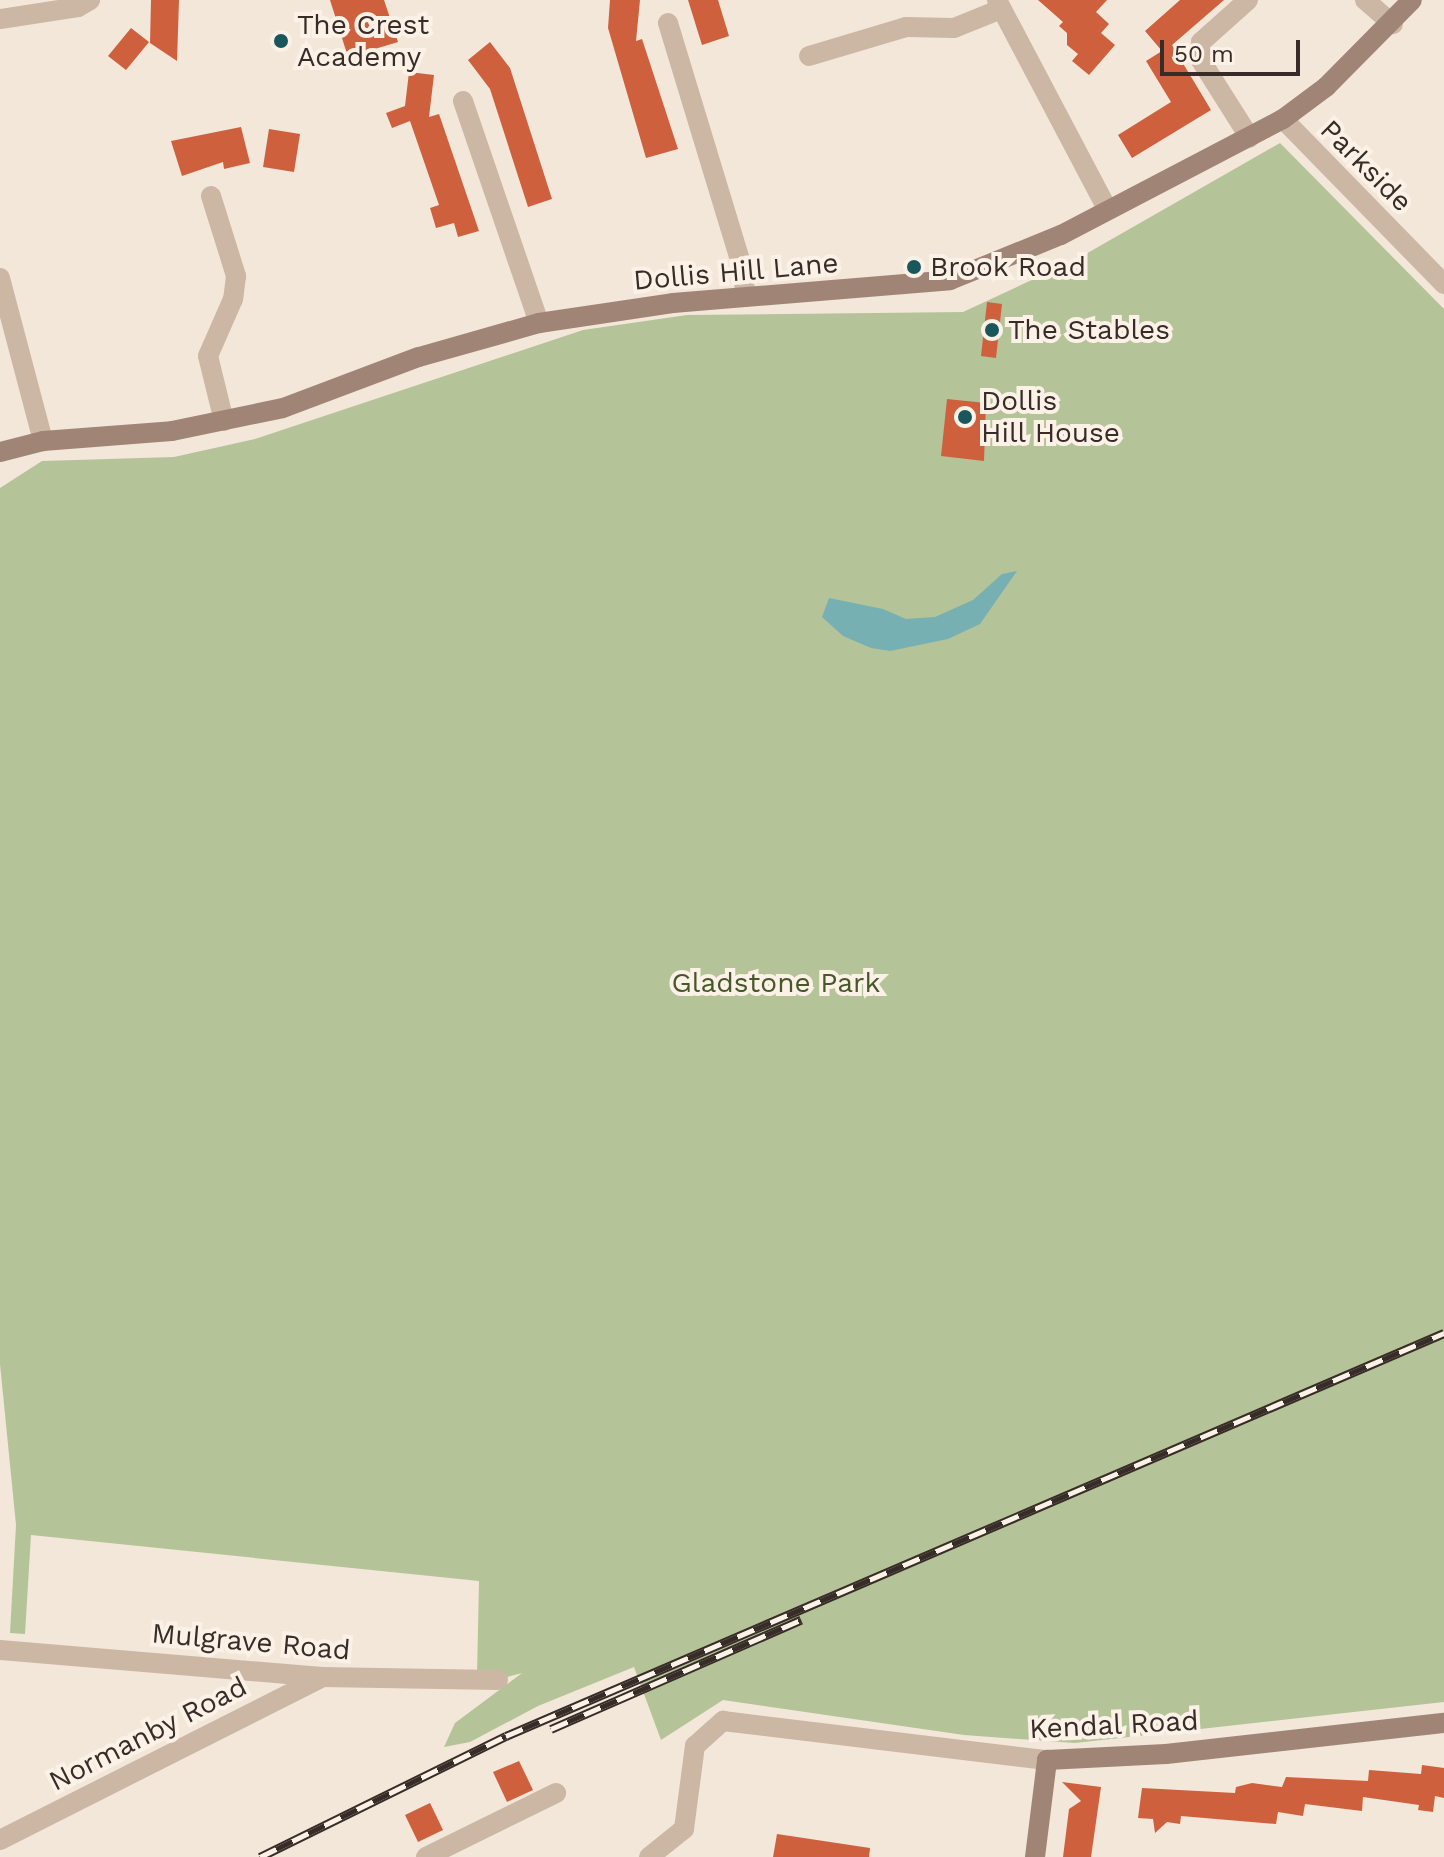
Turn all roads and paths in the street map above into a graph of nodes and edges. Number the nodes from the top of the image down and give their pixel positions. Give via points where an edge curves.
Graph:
1 (90, 0) edge
2 (1248, 0) edge
3 (1365, 0) edge
4 (1412, 0) edge
5 (999, 4) edge
6 (0, 19) edge
7 (668, 23) dead end
8 (1393, 24) junction
9 (809, 56) dead end
10 (463, 101) dead end
11 (1283, 119) junction
12 (1250, 138) junction
13 (211, 196) dead end
14 (1107, 209) junction
15 (0, 278) edge
16 (1444, 284) edge
17 (746, 297) junction
18 (539, 323) junction
19 (224, 421) junction
20 (43, 441) junction
21 (0, 452) edge
22 (0, 1650) edge
23 (322, 1677) junction
24 (498, 1680) dead end
25 (1444, 1723) edge
26 (1047, 1760) junction
27 (556, 1793) dead end
28 (0, 1840) edge
29 (658, 1855) edge
30 (426, 1857) edge
31 (1035, 1857) edge

1 - 6 street via 78,7
2 - 12 street via 1201,42 1200,59
3 - 8 street
4 - 8 street, Dollis Hill Lane
5 - 9 street via 954,28 906,27
5 - 14 street
7 - 17 street via 742,266
8 - 11 street, Dollis Hill Lane
10 - 18 street
11 - 12 street, Dollis Hill Lane
11 - 16 street, Parkside
12 - 14 street, Dollis Hill Lane
13 - 19 street via 236,276 233,299 208,356
14 - 17 street, Dollis Hill Lane via 1061,235 950,280
15 - 20 street
17 - 18 street, Dollis Hill Lane
18 - 19 street, Dollis Hill Lane via 419,357 283,408
19 - 20 street, Dollis Hill Lane via 172,431
20 - 21 street, Dollis Hill Lane
22 - 23 street, Mulgrave Road
23 - 24 street, Mulgrave Road
23 - 28 street, Normanby Road
25 - 26 street, Kendal Road via 1166,1754
26 - 29 street, Kendal Road via 735,1719 698,1740 684,1829
26 - 31 street
27 - 30 street

